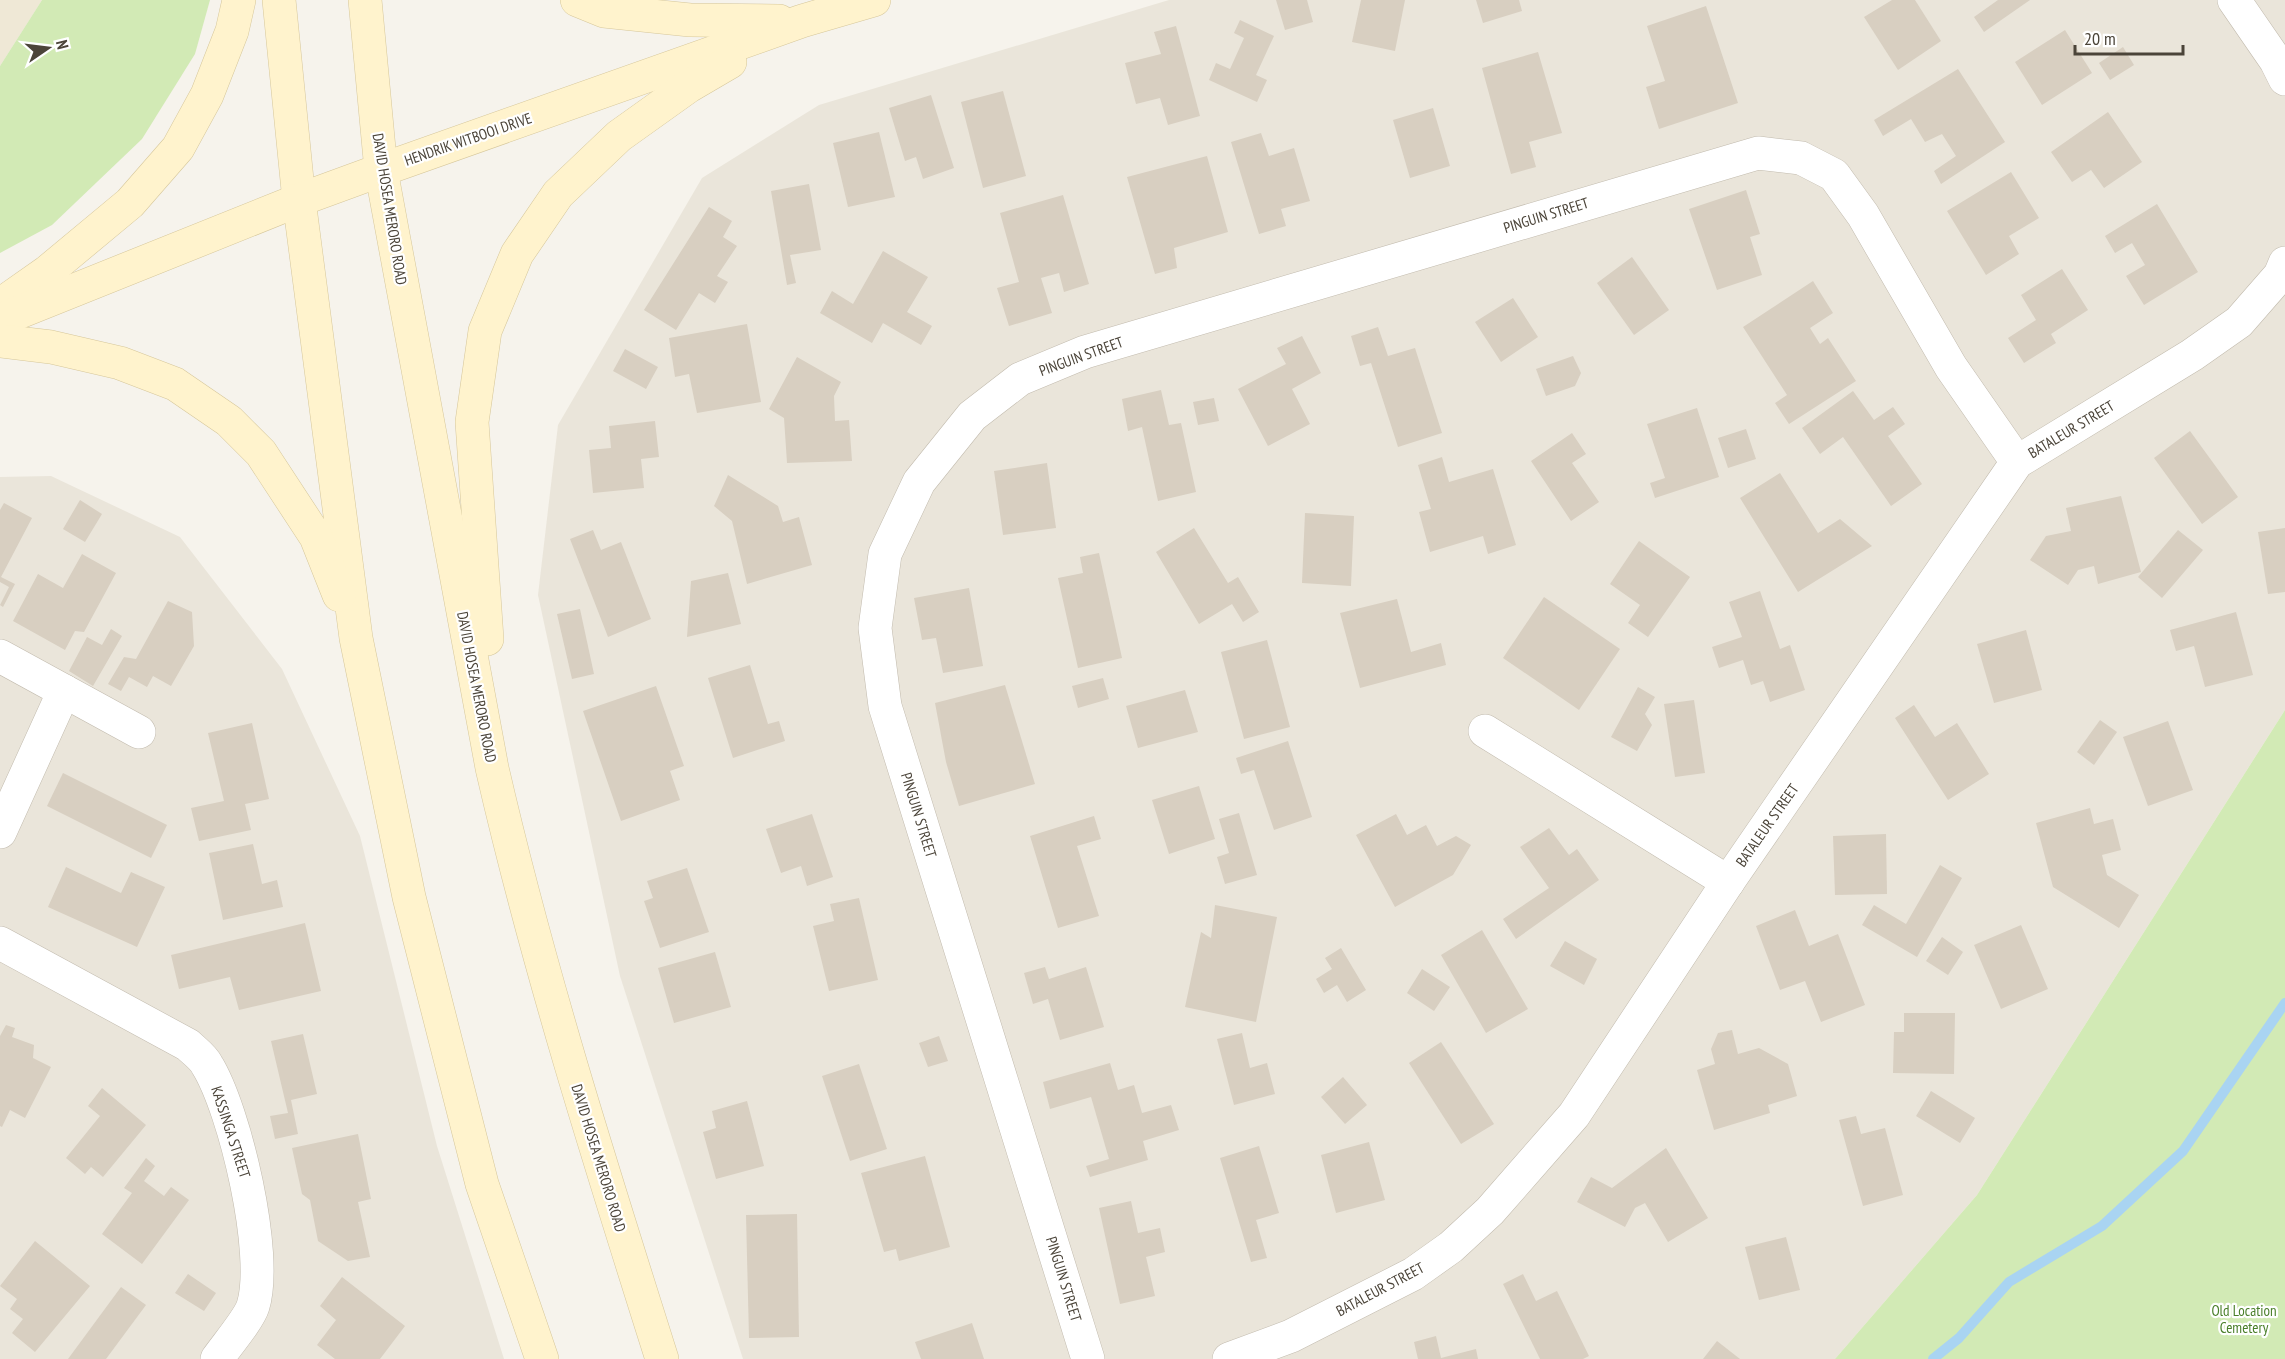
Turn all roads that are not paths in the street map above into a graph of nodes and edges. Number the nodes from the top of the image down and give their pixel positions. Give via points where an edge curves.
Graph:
1 (239, 0) edge
2 (279, 0) edge
3 (365, 0) edge
4 (577, 0) edge
5 (874, 0) edge
6 (2234, 0) edge
7 (802, 21) junction
8 (2285, 79) edge
9 (381, 170) junction
10 (299, 200) junction
11 (2285, 263) edge
12 (0, 305) edge
13 (0, 320) edge
14 (0, 340) edge
15 (2017, 462) junction
16 (356, 638) junction
17 (0, 656) edge
18 (64, 691) junction
19 (1485, 731) dead end
20 (139, 732) dead end
21 (492, 768) junction
22 (0, 832) edge
23 (1728, 882) junction
24 (0, 942) edge
25 (217, 1359) edge
26 (542, 1359) edge
27 (662, 1359) edge
28 (1088, 1359) edge
29 (1229, 1359) edge

1 - 12 main road via 232,31 207,95 178,148 130,203 47,272
2 - 10 main road
3 - 9 main road, DAVID HOSEA MERORO ROAD
4 - 7 main road via 604,11 690,20
5 - 7 main road, HENDRIK WITBOOI DRIVE
6 - 8 street
7 - 9 main road, HENDRIK WITBOOI DRIVE
7 - 21 main road via 689,86 619,136 558,194 517,254 485,332 472,422
9 - 10 main road, HENDRIK WITBOOI DRIVE
9 - 21 main road, DAVID HOSEA MERORO ROAD
10 - 13 main road, HENDRIK WITBOOI DRIVE
10 - 16 main road
11 - 15 street, BATALEUR STREET via 2280,275 2239,321 2193,355
14 - 16 main road via 120,363 175,384 229,421 261,453 316,537
15 - 23 street, BATALEUR STREET
15 - 28 street, PINGUIN STREET via 1951,367 1863,215 1834,175 1801,158 1758,153 1084,352 1020,379 972,416 919,482 885,554 875,627 885,706
16 - 26 main road via 409,897 482,1184
17 - 18 street
18 - 20 street
18 - 22 street
19 - 23 street
21 - 27 main road, DAVID HOSEA MERORO ROAD via 560,1029
23 - 29 street, BATALEUR STREET via 1574,1115 1490,1211 1451,1248 1413,1274 1291,1336
24 - 25 street, KASSINGA STREET via 188,1045 207,1063 224,1104 248,1185 259,1267 253,1307

